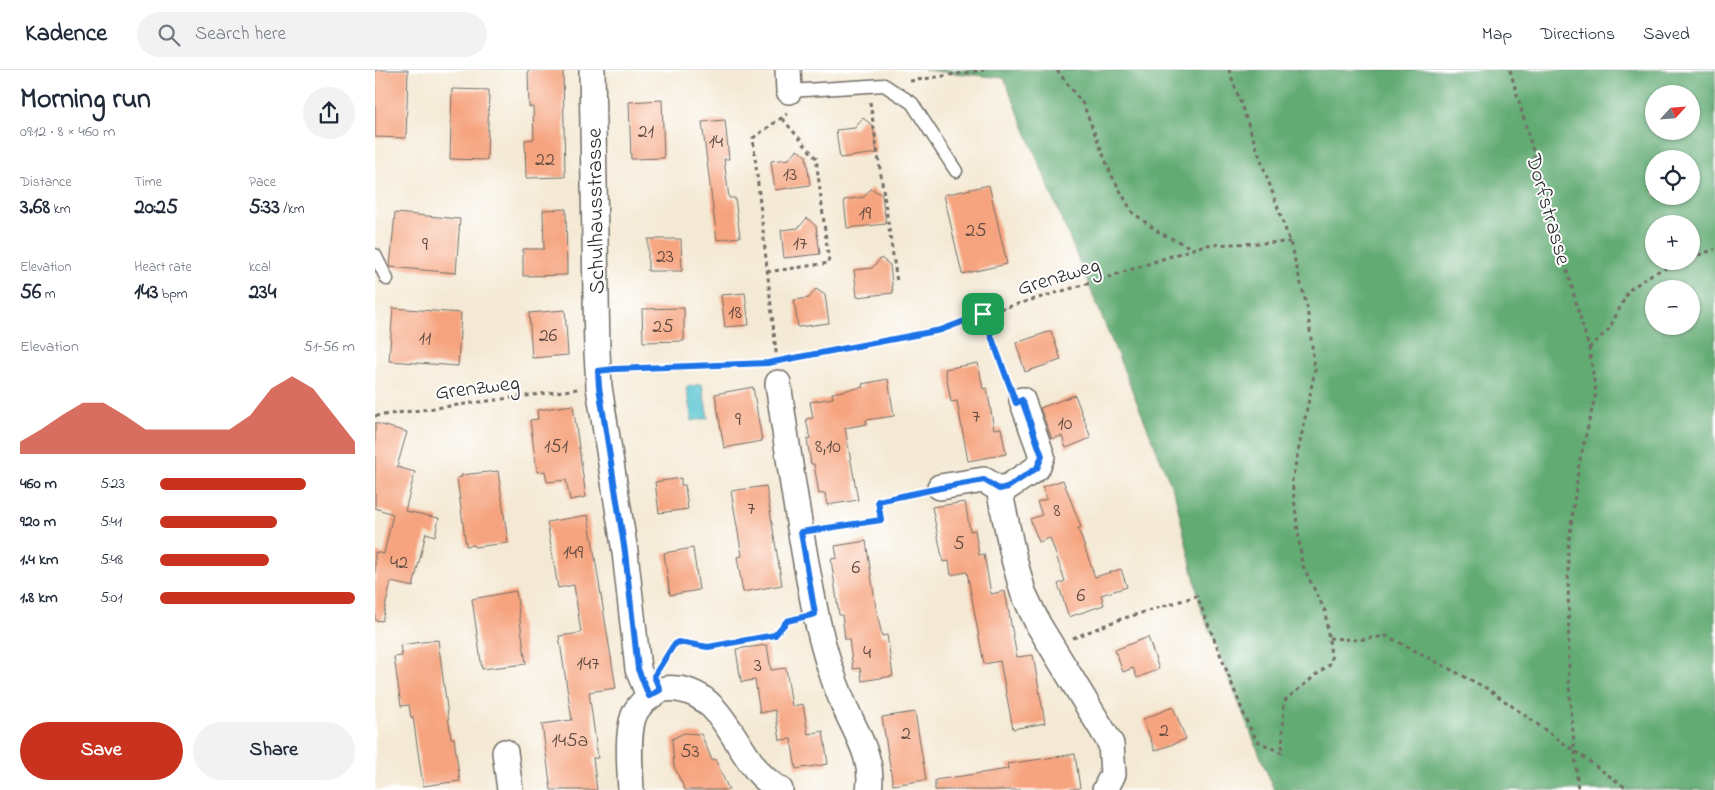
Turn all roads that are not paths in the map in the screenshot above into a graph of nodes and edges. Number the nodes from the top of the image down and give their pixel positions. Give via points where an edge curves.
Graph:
1 (592, 70) edge
2 (788, 80) edge
3 (957, 171) dead end
4 (375, 255) edge
5 (387, 278) dead end
6 (774, 369) road end
7 (1022, 400) road end
8 (940, 488) road end
9 (999, 489) junction
10 (655, 693) junction
11 (505, 752) dead end
12 (510, 790) edge
13 (631, 790) edge
14 (780, 790) edge
15 (869, 790) edge
16 (1105, 790) edge

1 - 10 street, Schulhausstrasse via 593,371 599,387 625,552 638,669
2 - 3 lane via 860,87 884,85 912,103
4 - 5 lane
6 - 15 street via 815,614 828,667 862,744 871,777
7 - 9 street via 1042,456 1037,468 1008,487
8 - 9 street via 984,480
9 - 16 street via 1023,592 1051,647 1111,744 1113,774
10 - 13 street via 636,710 632,724
10 - 14 street via 687,690 702,697 713,706 761,776
11 - 12 street

